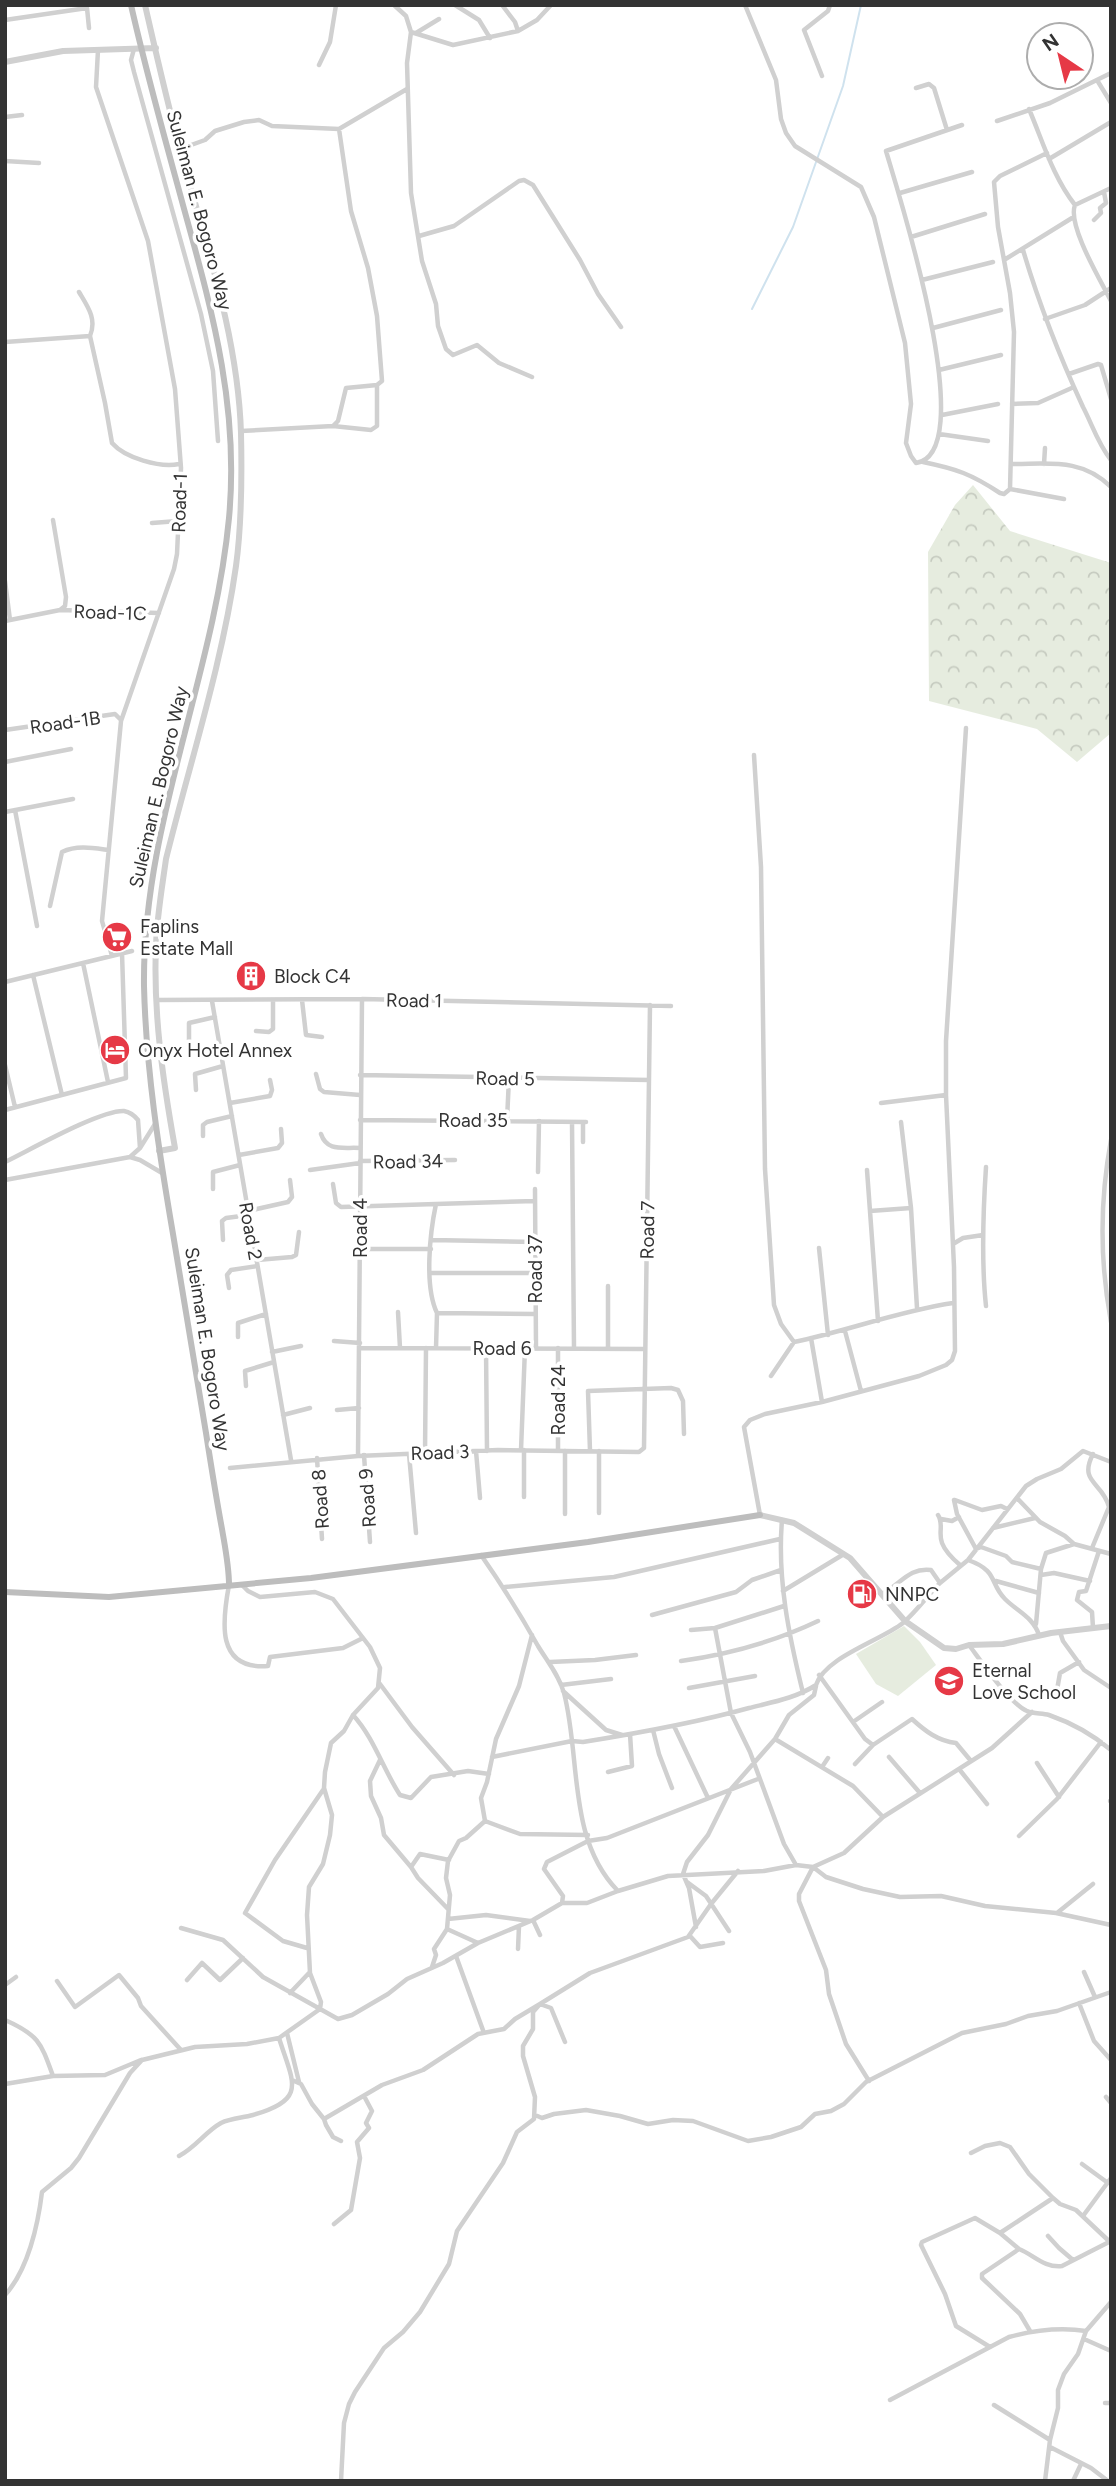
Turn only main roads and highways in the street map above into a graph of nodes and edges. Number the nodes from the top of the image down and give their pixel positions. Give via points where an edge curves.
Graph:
1 (131, 5) edge
2 (760, 1515) road end
3 (229, 1585) junction
4 (5, 1592) edge

1 - 3 main road, Suleiman E. Bogoro Way via 137,49 219,341 228,405 229,516 215,612 159,835 150,883 144,980 155,1124
2 - 3 main road via 588,1542
3 - 4 main road via 109,1597

